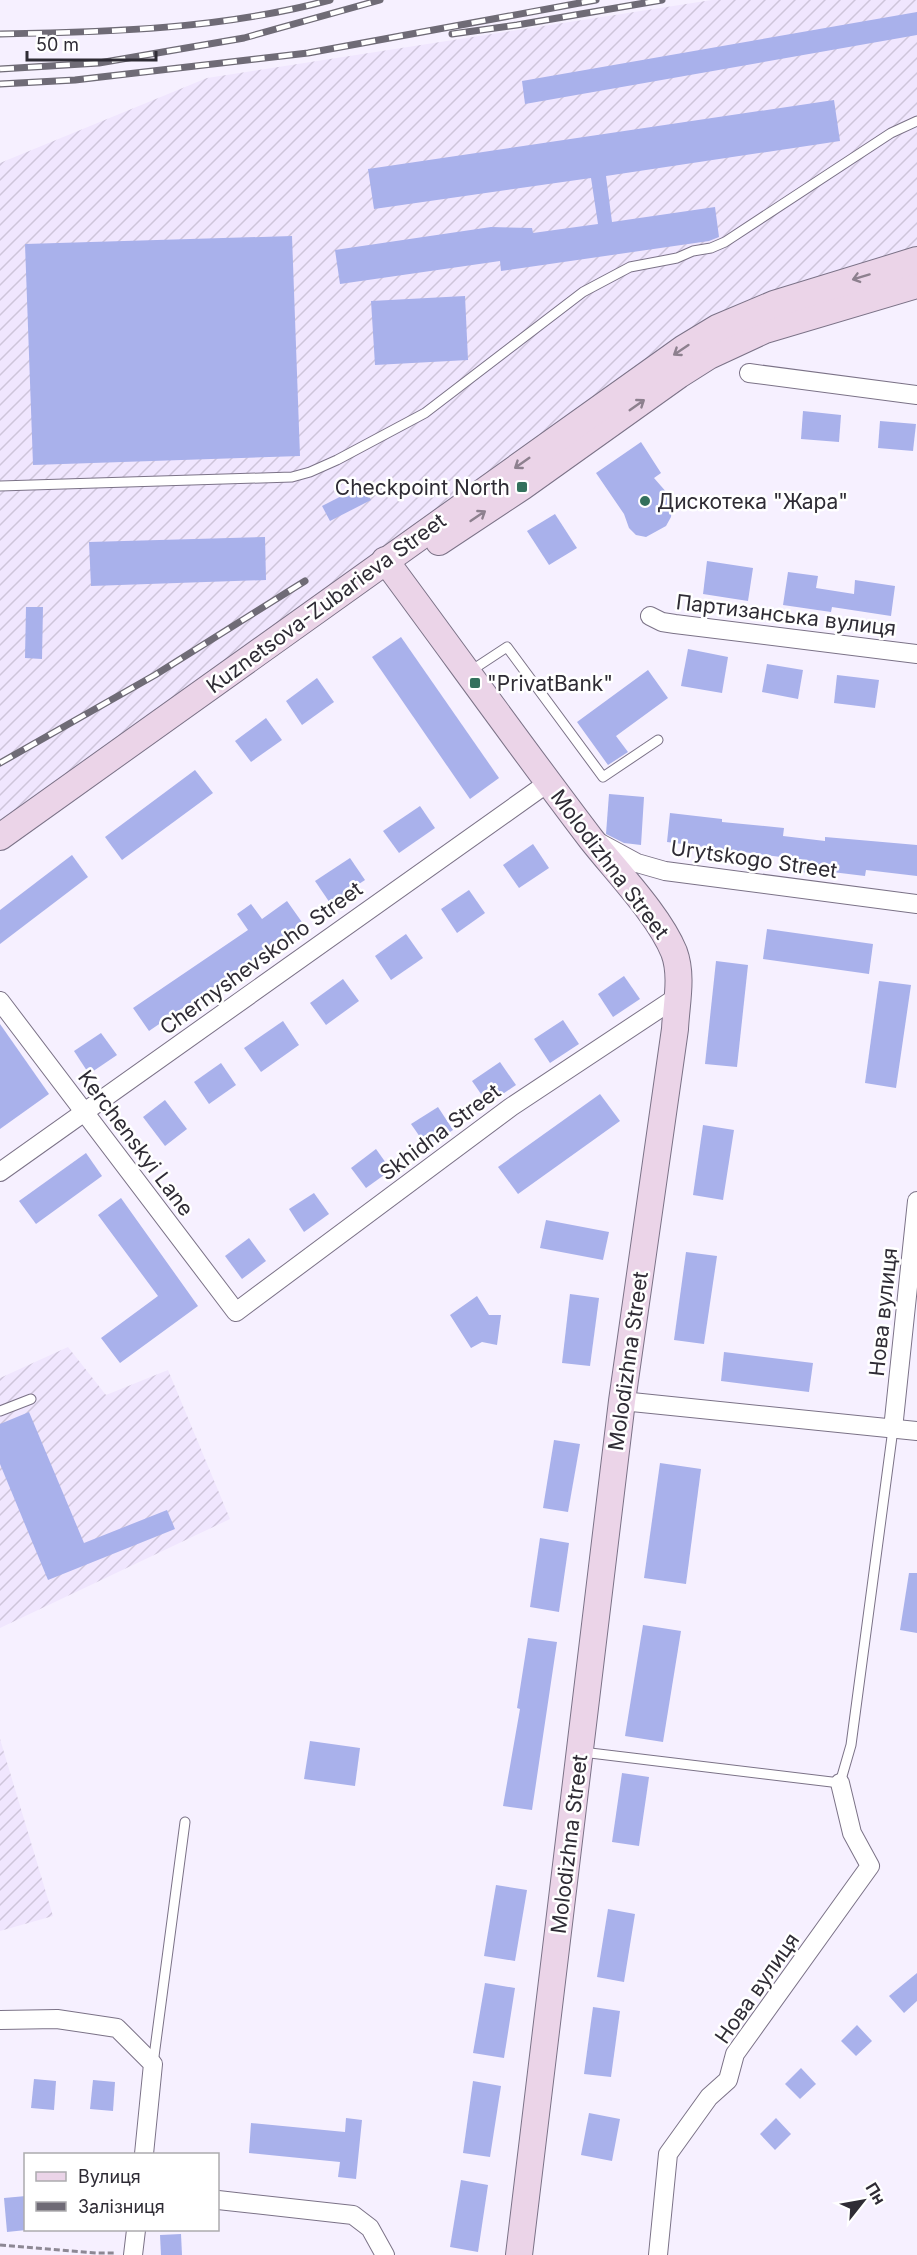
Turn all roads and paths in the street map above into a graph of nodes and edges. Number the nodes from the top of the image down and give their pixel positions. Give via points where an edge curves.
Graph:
1 (917, 121) edge
2 (917, 260) edge
3 (917, 285) edge
4 (749, 373) dead end
5 (917, 395) edge
6 (0, 486) edge
7 (390, 566) junction
8 (650, 616) dead end
9 (917, 654) edge
10 (468, 672) junction
11 (658, 740) dead end
12 (549, 782) junction
13 (0, 837) edge
14 (590, 838) junction
15 (0, 857) edge
16 (917, 904) edge
17 (677, 997) junction
18 (0, 1001) edge
19 (84, 1112) junction
20 (0, 1172) edge
21 (917, 1201) edge
22 (236, 1312) joint
23 (31, 1399) dead end
24 (622, 1401) junction
25 (0, 1411) edge
26 (893, 1429) junction
27 (917, 1431) edge
28 (580, 1752) junction
29 (840, 1783) junction
30 (185, 1822) dead end
31 (0, 2020) edge
32 (153, 2064) junction
33 (144, 2153) edge
34 (219, 2200) edge
35 (135, 2242) edge
36 (0, 2245) edge
37 (385, 2255) edge
38 (519, 2255) edge
39 (657, 2255) edge

1 - 6 lane via 891,133 725,242 676,258 630,267 583,292 425,413 310,472 292,477
2 -> 7 main road, Kuznetsova-Zubarieva Street via 774,304 717,328 684,348
7 -> 3 main road, Kuznetsova-Zubarieva Street via 522,487 709,356 765,330
4 - 5 street
7 - 10 main road, Molodizhna Street
7 - 13 main road, Kuznetsova-Zubarieva Street
7 - 15 main road, Kuznetsova-Zubarieva Street
8 - 9 street, Партизанська вулиця via 675,624
10 - 11 lane via 507,647 603,777
10 - 12 main road, Molodizhna Street
12 - 14 main road, Molodizhna Street
12 - 19 street, Chernyshevskoho Street
14 - 16 street, Urytskogo Street via 637,863 665,870
14 - 17 main road, Molodizhna Street via 668,938 678,974
17 - 22 street, Skhidna Street via 511,1107
17 - 24 main road, Molodizhna Street
18 - 19 street, Kerchenskyi Lane
19 - 20 street, Chernyshevskoho Street
19 - 22 street, Kerchenskyi Lane
21 - 26 street, Нова вулиця
23 - 25 lane
24 - 26 street
24 - 28 main road, Molodizhna Street
26 - 27 street
26 - 29 lane via 851,1744
28 - 29 lane
28 - 38 main road, Molodizhna Street
29 - 39 street, Нова вулиця via 852,1833 870,1866 735,2054 728,2080 709,2097 668,2154
30 - 32 lane
31 - 32 street via 57,2019 117,2028
32 - 33 street
34 - 37 street via 353,2215 370,2228
35 - 36 path via 120,2253

